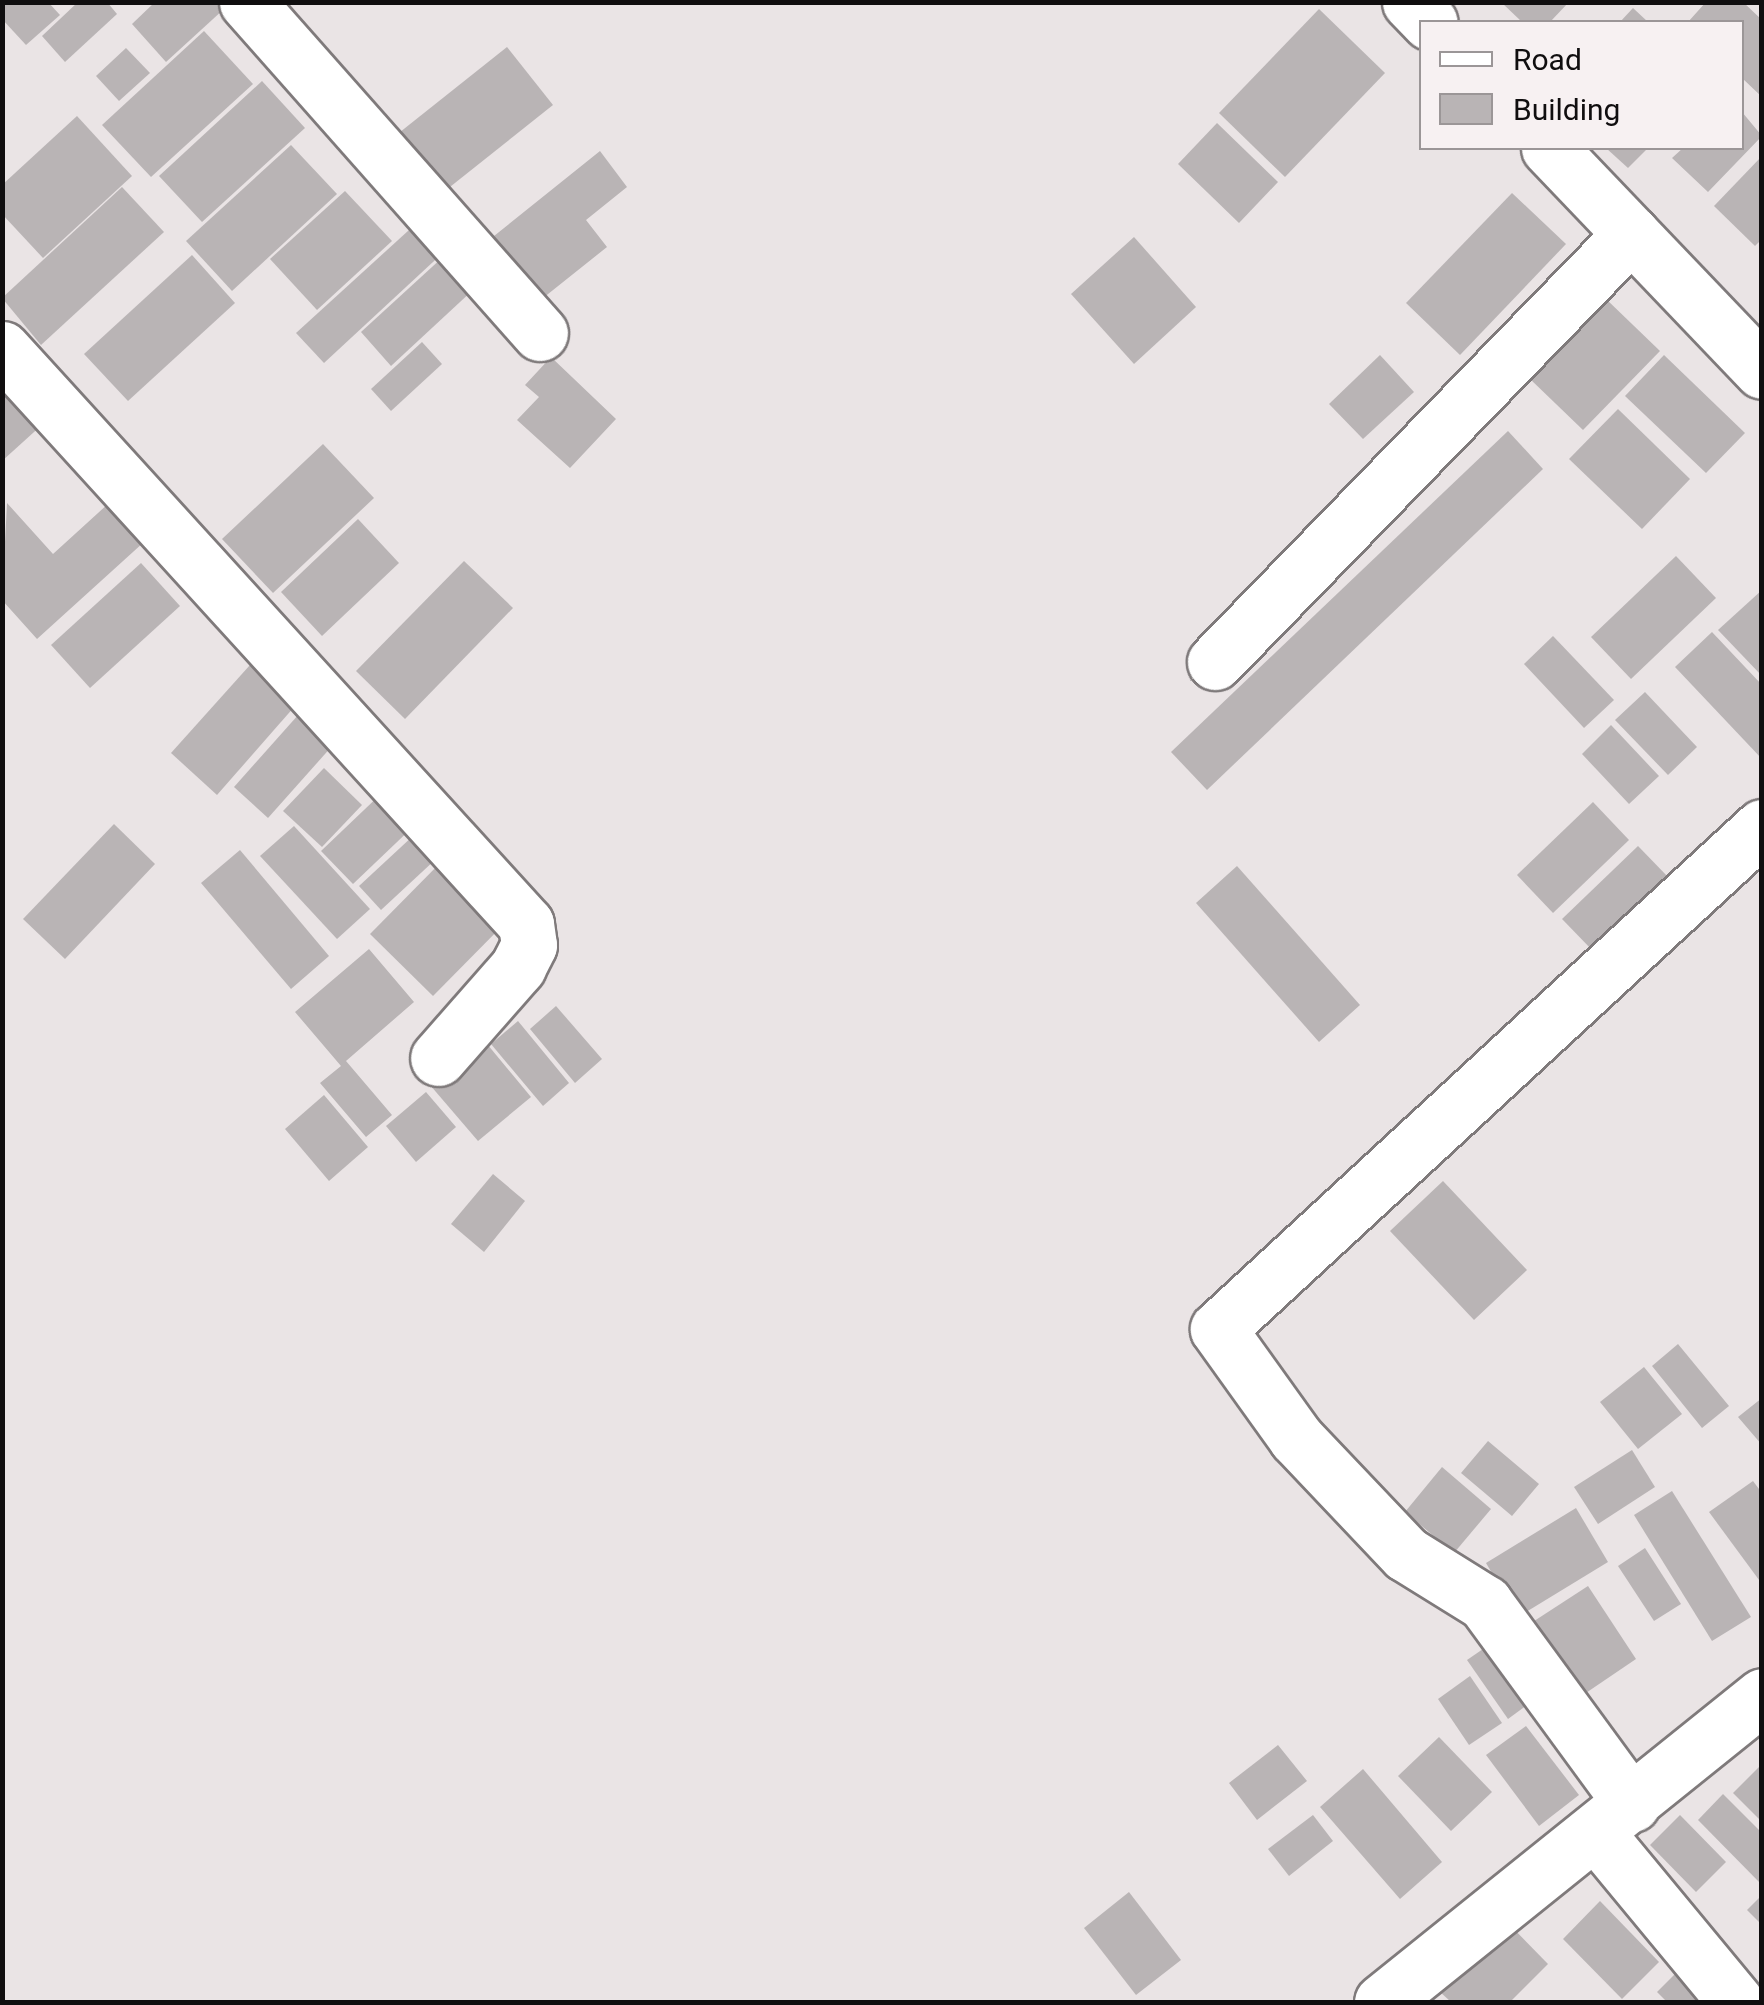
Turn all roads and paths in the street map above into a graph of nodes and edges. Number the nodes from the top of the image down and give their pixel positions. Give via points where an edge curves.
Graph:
1 (247, 2) edge
2 (1410, 2) edge
3 (1428, 20) edge
4 (1550, 150) edge
5 (1632, 234) junction
6 (540, 334) dead end
7 (2, 349) edge
8 (1762, 371) edge
9 (1215, 662) dead end
10 (1762, 827) edge
11 (438, 1058) dead end
12 (1762, 1696) edge
13 (1614, 1819) junction
14 (1382, 2002) edge
15 (1736, 2002) edge

1 - 6 street
2 - 3 street
4 - 5 street
5 - 8 street
5 - 9 street
7 - 11 street via 526,924 529,945 518,967
10 - 13 street via 1218,1330 1296,1438 1406,1554 1485,1603
12 - 13 street
13 - 14 street
13 - 15 street

